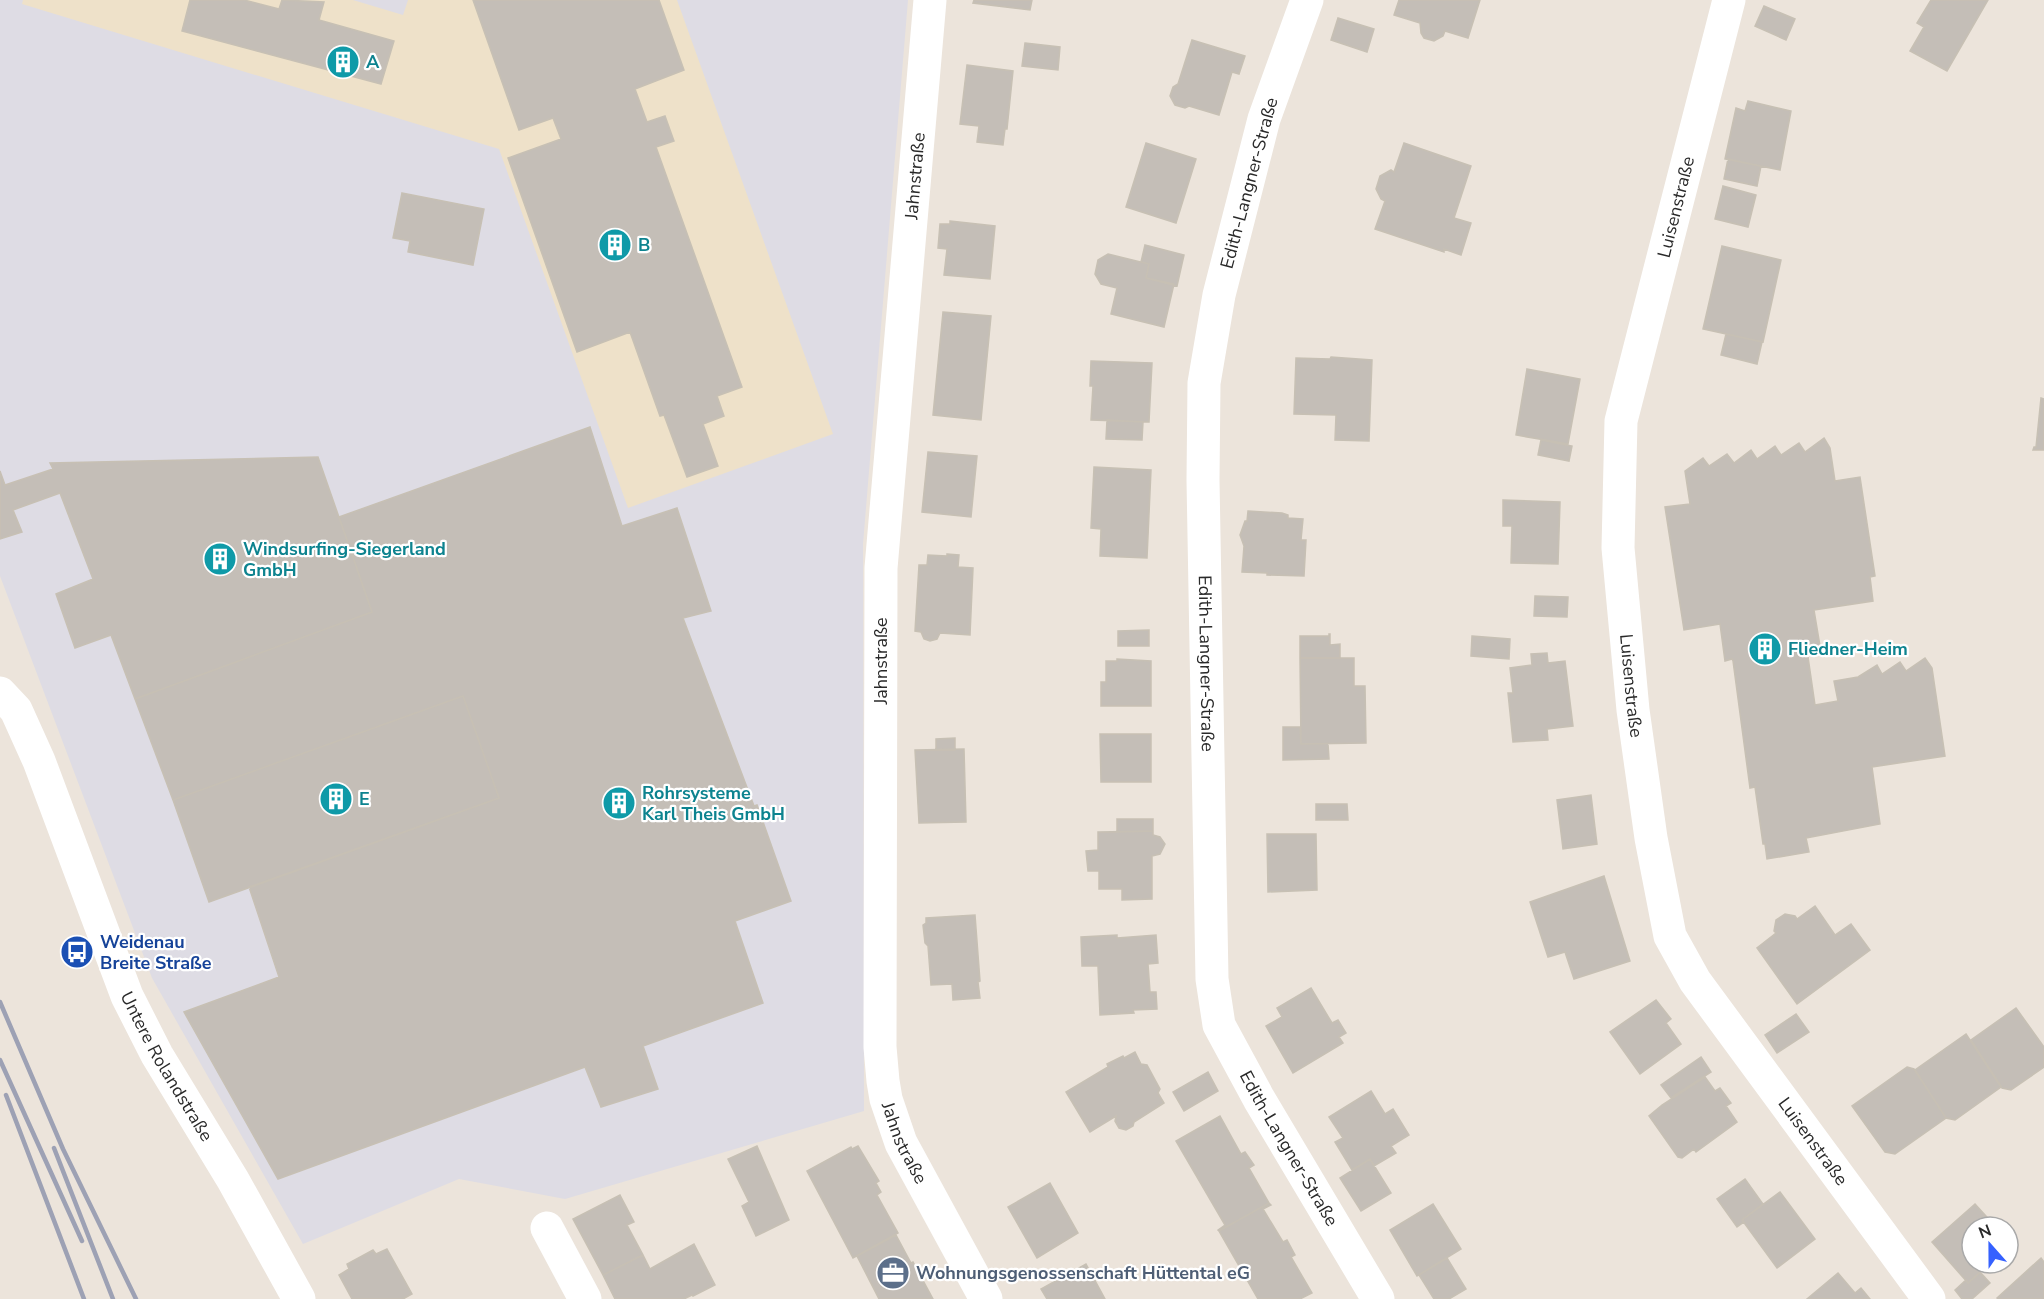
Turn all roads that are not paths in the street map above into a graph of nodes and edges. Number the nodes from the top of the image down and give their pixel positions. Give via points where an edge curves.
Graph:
1 (930, 0) edge
2 (1307, 0) edge
3 (1729, 0) edge
4 (0, 693) edge
5 (547, 1228) dead end
6 (299, 1299) edge
7 (585, 1299) edge
8 (986, 1299) edge
9 (1378, 1299) edge
10 (1929, 1299) edge

1 - 8 street, Jahnstraße via 881,568 880,1047 884,1090 901,1143
2 - 9 street, Edith-Langner-Straße via 1264,119 1219,295 1204,383 1212,979 1219,1025 1259,1100
3 - 10 street, Luisenstraße via 1621,421 1618,548 1633,710 1651,838 1670,936 1695,981
4 - 6 street, Untere Rolandstraße via 16,710 39,761 127,996 157,1055
5 - 7 street

